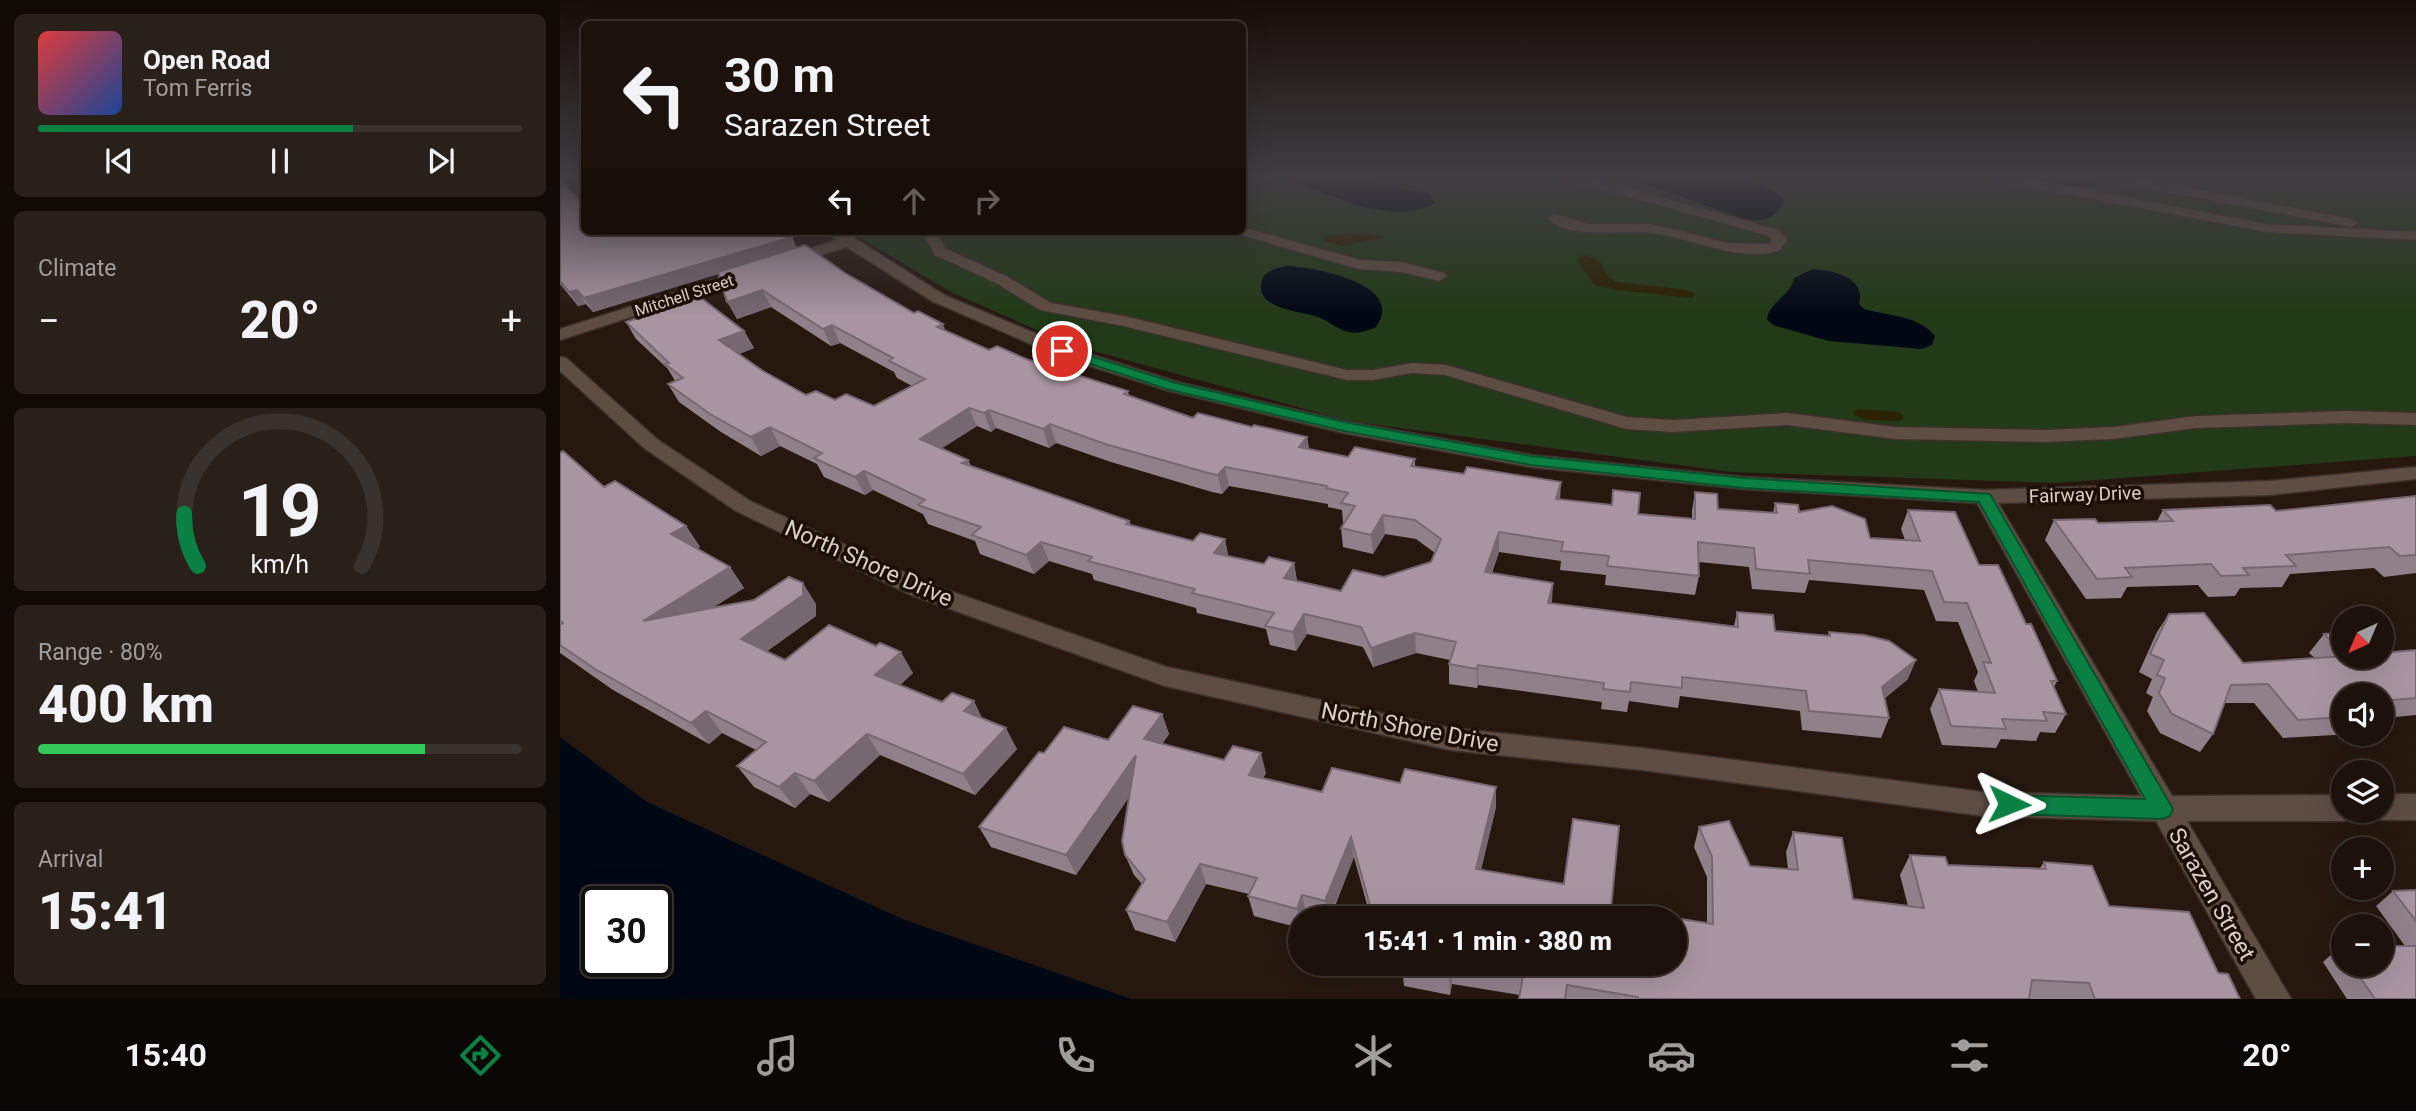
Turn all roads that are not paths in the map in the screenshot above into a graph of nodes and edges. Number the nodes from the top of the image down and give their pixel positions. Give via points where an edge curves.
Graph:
1 (1568, 223) edge
2 (1737, 223) edge
3 (2239, 223) edge
4 (2348, 223) edge
5 (1246, 232) edge
6 (931, 235) edge
7 (2412, 235) edge
8 (840, 236) edge
9 (1439, 276) dead end
10 (560, 335) edge
11 (560, 362) edge
12 (2416, 419) edge
13 (2416, 473) edge
14 (1984, 498) junction
15 (2394, 807) edge
16 (2416, 807) edge
17 (2331, 808) edge
18 (2162, 809) junction
19 (2274, 999) edge

1 - 2 street via 1581,227 1651,228 1756,252 1774,248 1780,240 1774,233
3 - 7 street
4 - 7 street
5 - 9 street via 1359,264
6 - 12 street via 940,252 1002,279 1046,307 1347,374 1446,370 1626,423 1673,426 1787,419 1895,433 2046,436 2196,422
8 - 10 street, Mitchell Street
8 - 14 street, Fairway Drive via 938,298 1062,351 1172,386 1344,427 1531,461 1744,483
11 - 18 street, North Shore Drive via 650,444 743,506 919,589 1165,676 1450,739 1983,804
13 - 14 street, Fairway Drive via 2270,488
14 - 18 street, Sarazen Street
15 - 16 street
17 - 18 street, North Shore Drive
18 - 19 street, Sarazen Street

